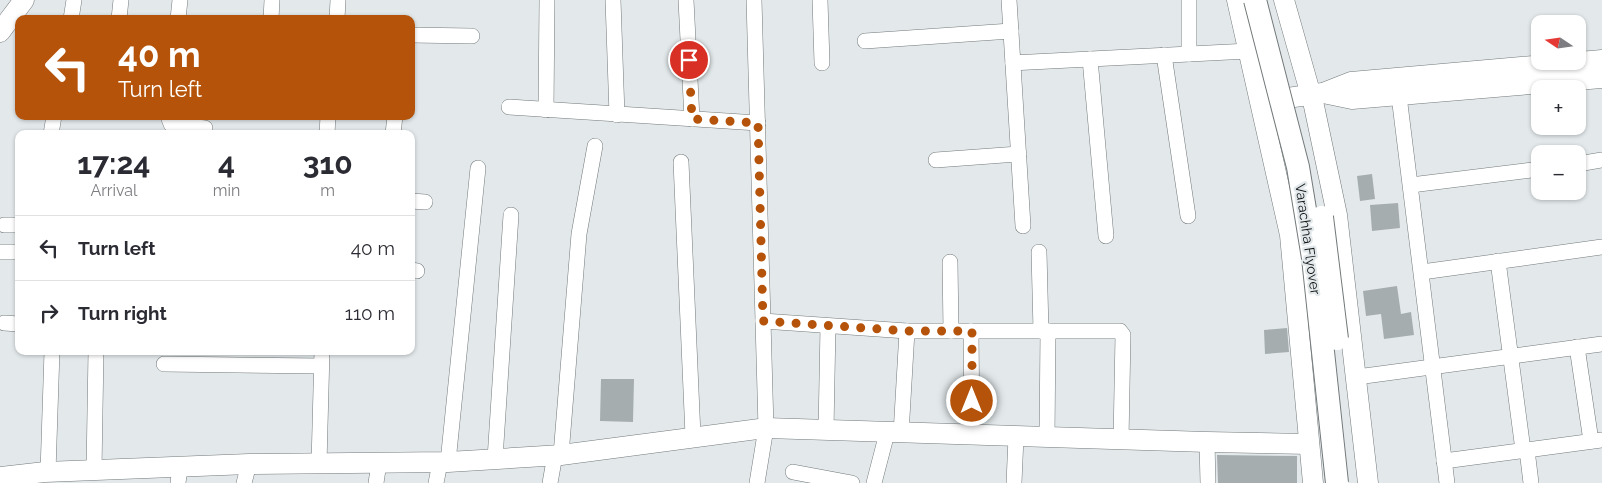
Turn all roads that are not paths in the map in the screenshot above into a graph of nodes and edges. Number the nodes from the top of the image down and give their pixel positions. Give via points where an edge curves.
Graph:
1 (24, 0) edge
2 (74, 0) edge
3 (121, 0) edge
4 (180, 0) edge
5 (272, 0) edge
6 (338, 0) edge
7 (546, 0) edge
8 (613, 0) edge
9 (686, 0) edge
10 (754, 0) edge
11 (820, 0) edge
12 (1009, 0) edge
13 (1189, 0) edge
14 (1237, 0) edge
15 (1255, 0) edge
16 (1270, 0) edge
17 (1284, 0) edge
18 (72, 15) edge
19 (119, 15) edge
20 (178, 15) edge
21 (271, 15) edge
22 (337, 15) edge
23 (1011, 31) junction
24 (0, 32) edge
25 (415, 35) edge
26 (472, 36) dead end
27 (865, 41) dead end
28 (1249, 50) junction
29 (1189, 54) junction
30 (1164, 55) junction
31 (1090, 59) junction
32 (1602, 60) edge
33 (822, 63) dead end
34 (1013, 63) junction
35 (1602, 78) edge
36 (1317, 94) junction
37 (1399, 96) junction
38 (1260, 102) junction
39 (509, 107) dead end
40 (546, 110) junction
41 (617, 115) junction
42 (692, 119) junction
43 (170, 120) edge
44 (758, 123) junction
45 (205, 126) edge
46 (595, 146) dead end
47 (1019, 154) junction
48 (936, 160) dead end
49 (1602, 160) edge
50 (681, 162) dead end
51 (1586, 163) edge
52 (478, 168) dead end
53 (1531, 170) edge
54 (1411, 186) junction
55 (511, 215) dead end
56 (1188, 216) dead end
57 (1024, 226) dead end
58 (1106, 236) dead end
59 (1602, 246) edge
60 (1, 252) edge
61 (15, 252) edge
62 (1039, 252) dead end
63 (1498, 261) junction
64 (950, 262) dead end
65 (1422, 272) junction
66 (763, 321) junction
67 (828, 326) junction
68 (908, 331) junction
69 (951, 331) junction
70 (972, 331) junction
71 (1045, 331) junction
72 (1602, 344) edge
73 (1577, 347) junction
74 (52, 355) edge
75 (96, 355) edge
76 (1510, 356) junction
77 (322, 359) edge
78 (164, 364) dead end
79 (1431, 367) junction
80 (1357, 377) junction
81 (766, 428) junction
82 (826, 430) junction
83 (894, 433) junction
84 (693, 436) junction
85 (972, 436) junction
86 (1016, 437) junction
87 (1047, 438) junction
88 (1121, 440) junction
89 (1596, 440) edge
90 (1207, 442) junction
91 (1309, 444) junction
92 (1525, 450) junction
93 (558, 455) junction
94 (495, 459) junction
95 (1444, 461) junction
96 (444, 462) junction
97 (379, 463) junction
98 (318, 464) junction
99 (793, 472) dead end
100 (106, 474) edge
101 (246, 474) edge
102 (179, 475) edge
103 (45, 476) edge
104 (0, 477) edge
105 (376, 483) edge
106 (436, 483) edge
107 (550, 483) edge
108 (757, 483) edge
109 (852, 483) edge
110 (874, 483) edge
111 (1014, 483) edge
112 (1208, 483) edge
113 (1314, 483) edge
114 (1337, 483) edge
115 (1352, 483) edge
116 (1368, 483) edge
117 (1446, 483) edge
118 (1531, 483) edge

1 - 24 street
2 - 18 street
3 - 19 street
4 - 20 street
5 - 21 street
6 - 22 street
7 - 40 street
8 - 41 street
9 - 42 street
10 - 44 street
11 - 33 street
12 - 23 street
13 - 29 street
14 - 28 street
15 - 114 main road, Varachha Flyover, bridge via 1298,167 1312,258
16 - 115 main road, Varachha Flyover, bridge via 1313,165 1329,258
17 - 36 street
23 - 27 street
23 - 34 street
25 - 26 street
28 - 29 street
28 - 38 street
29 - 30 street
30 - 31 street
30 - 56 street
31 - 34 street
31 - 58 street
32 - 36 street via 1352,82
34 - 47 street
35 - 37 street
36 - 37 street via 1352,100
36 - 38 street
36 - 80 street via 1337,215
37 - 54 street
38 - 91 street via 1290,235
39 - 40 street
40 - 41 street
41 - 42 street
42 - 44 street
43 - 45 street via 171,124
44 - 66 street
46 - 93 street via 579,234
47 - 48 street
47 - 57 street
49 - 51 street
50 - 84 street
52 - 96 street
53 - 54 street
54 - 65 street
55 - 94 street
59 - 63 street
60 - 61 street
62 - 71 street
63 - 65 street
63 - 76 street
64 - 69 street
65 - 79 street
66 - 67 street
66 - 81 street
67 - 68 street
67 - 82 street
68 - 69 street
68 - 83 street
69 - 70 street
70 - 71 street
70 - 85 street
71 - 87 street
71 - 88 street via 1117,330 1122,333
72 - 73 street
73 - 76 street
73 - 89 street
74 - 103 street
75 - 100 street
76 - 79 street
76 - 92 street
77 - 78 street
77 - 98 street
79 - 80 street
79 - 95 street
80 - 116 street
81 - 82 street
81 - 84 street
81 - 108 street
82 - 83 street
83 - 85 street
83 - 110 street
84 - 93 street
85 - 86 street
86 - 87 street
86 - 111 street
87 - 88 street
88 - 90 street
89 - 92 street
90 - 91 street
90 - 112 street
91 - 113 street
92 - 95 street
92 - 118 street
93 - 94 street
93 - 107 street
94 - 96 street
95 - 117 street
96 - 97 street
96 - 106 street
97 - 98 street
97 - 105 street
98 - 101 street
99 - 109 street
100 - 102 street
100 - 103 street
101 - 102 street
103 - 104 street

